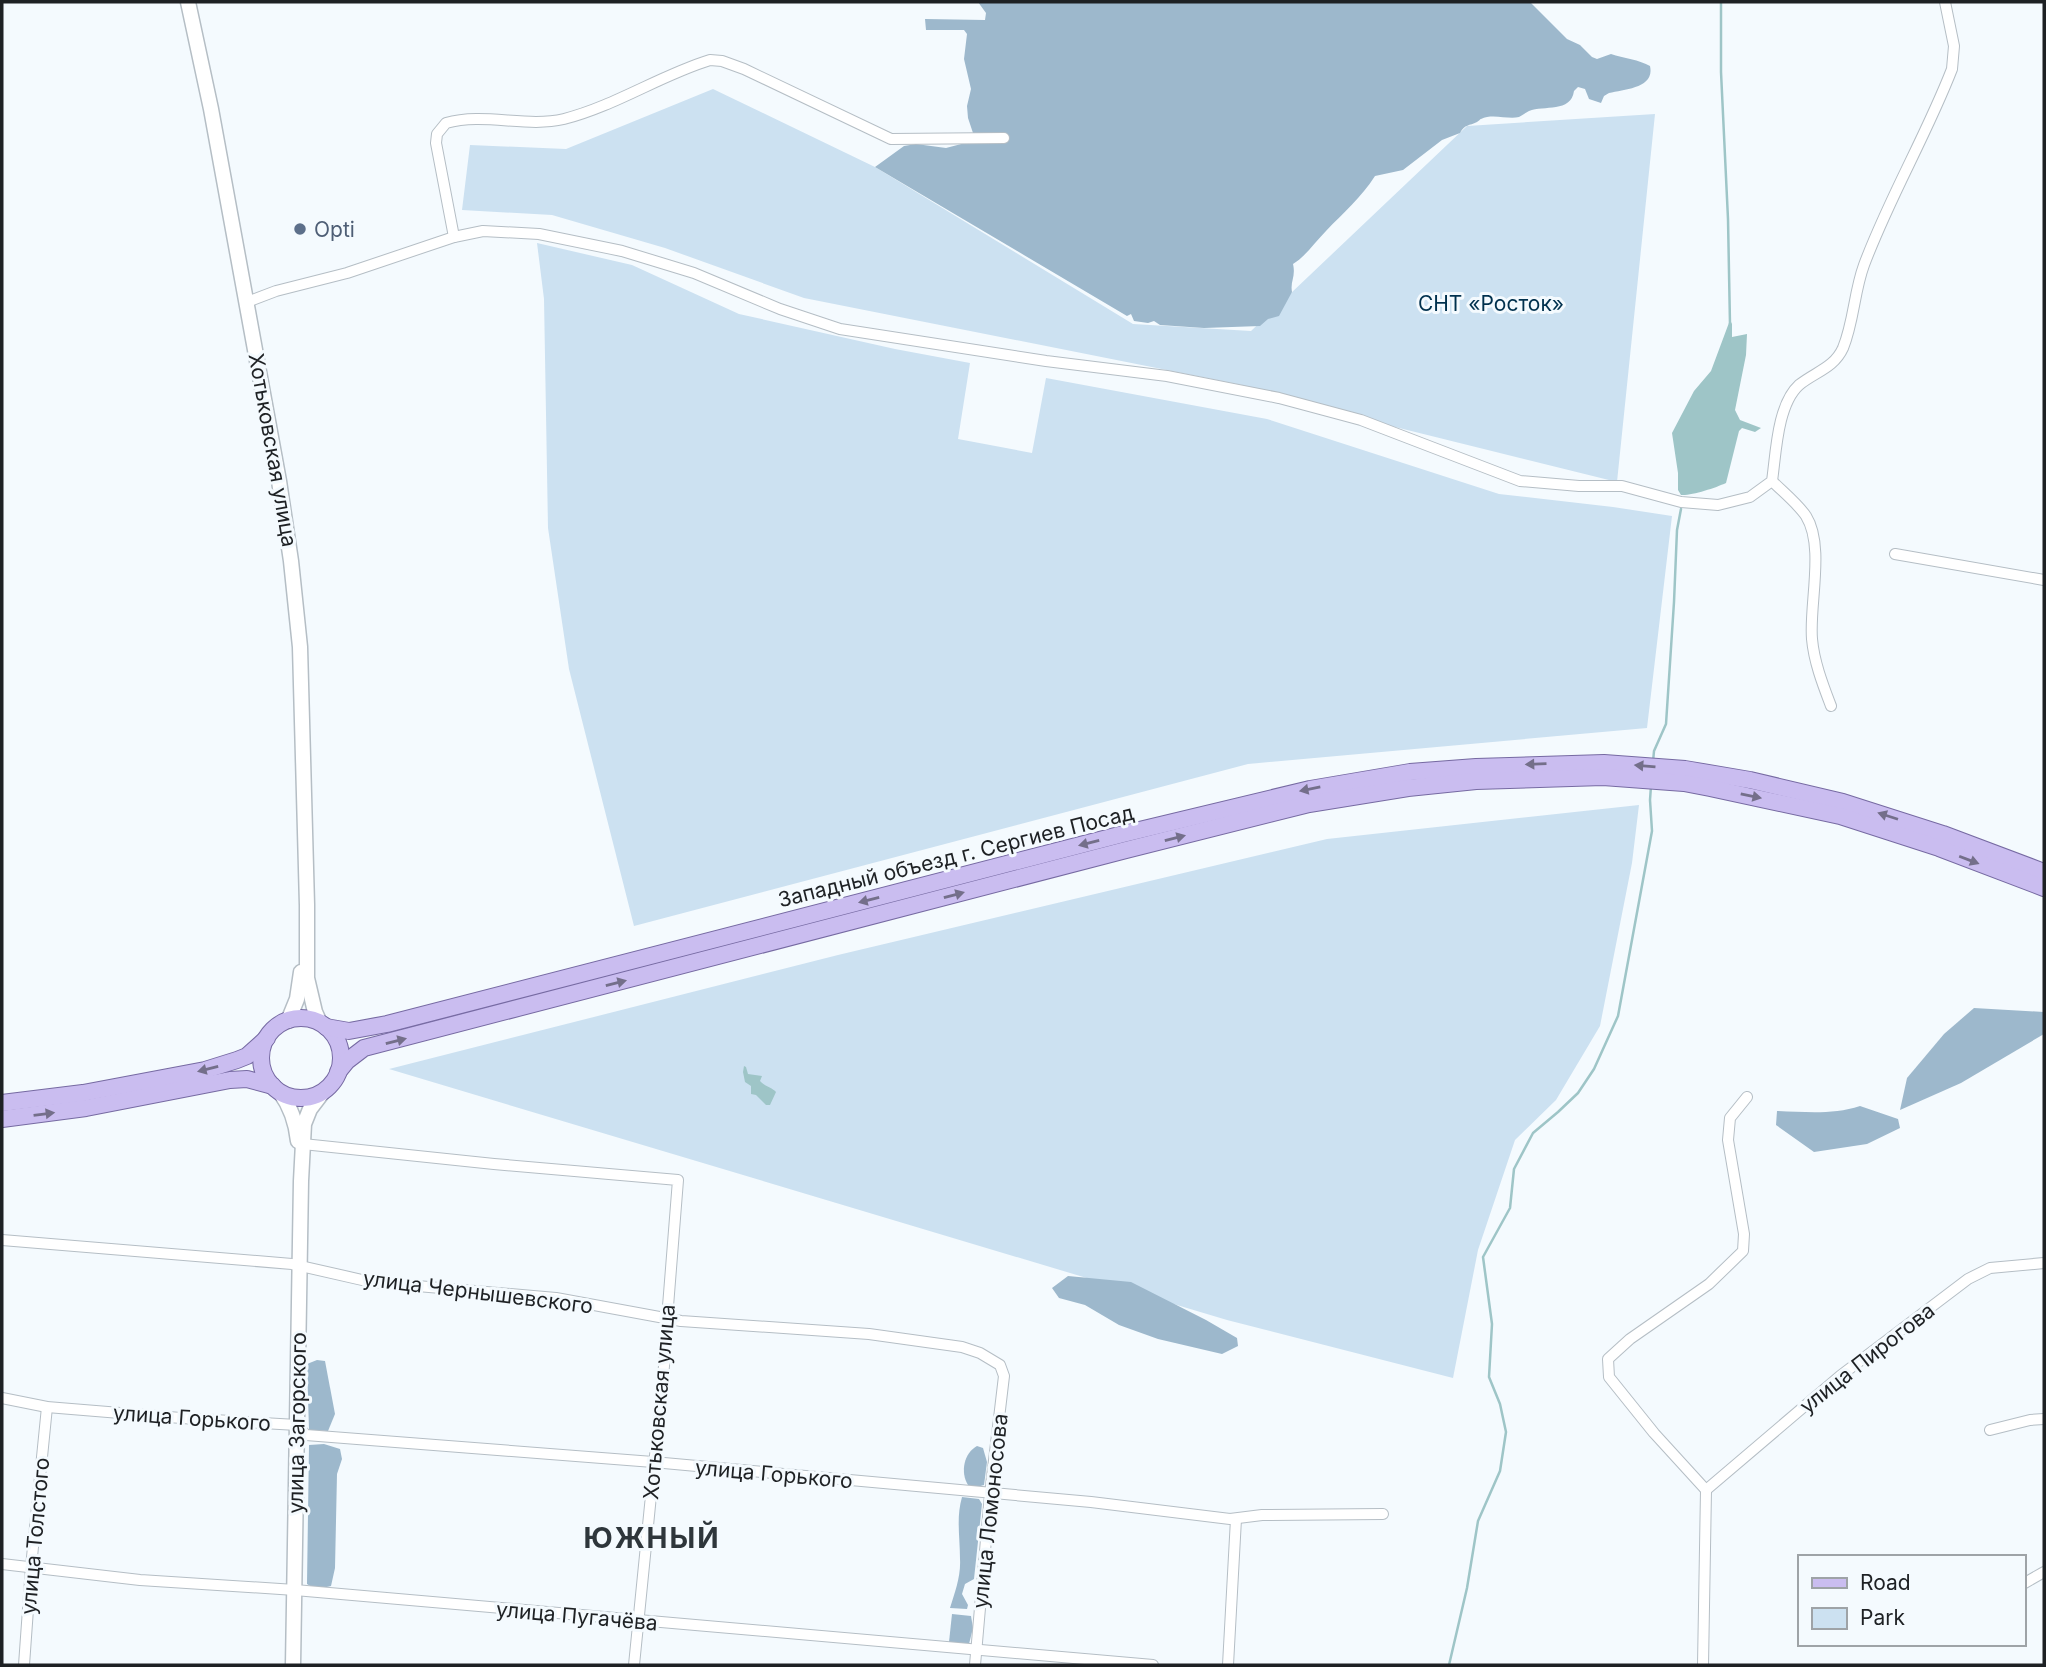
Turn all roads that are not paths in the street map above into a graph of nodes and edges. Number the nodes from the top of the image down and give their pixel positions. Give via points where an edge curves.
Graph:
1 (188, 2) edge
2 (1945, 2) edge
3 (1004, 138) dead end
4 (454, 237) junction
5 (247, 302) junction
6 (1772, 481) junction
7 (1895, 554) dead end
8 (2044, 580) edge
9 (1831, 706) dead end
10 (1604, 770) junction
11 (1684, 776) junction
12 (2044, 872) edge
13 (2044, 888) edge
14 (307, 905) junction
15 (288, 1021) junction
16 (323, 1025) junction
17 (267, 1038) junction
18 (338, 1072) junction
19 (276, 1089) junction
20 (323, 1092) junction
21 (1747, 1097) dead end
22 (2, 1103) edge
23 (2, 1119) edge
24 (303, 1144) junction
25 (301, 1181) junction
26 (2, 1240) edge
27 (2044, 1263) edge
28 (299, 1266) junction
29 (667, 1319) junction
30 (994, 1361) joint
31 (2, 1398) edge
32 (47, 1406) junction
33 (2044, 1419) edge
34 (297, 1425) junction
35 (1990, 1430) dead end
36 (653, 1462) junction
37 (1706, 1490) junction
38 (990, 1494) junction
39 (1383, 1514) dead end
40 (1236, 1519) junction
41 (2, 1564) edge
42 (31, 1567) junction
43 (2044, 1572) edge
44 (2025, 1583) edge
45 (295, 1590) junction
46 (638, 1621) junction
47 (976, 1651) junction
48 (24, 1665) edge
49 (292, 1665) edge
50 (634, 1665) edge
51 (975, 1665) edge
52 (1153, 1665) edge
53 (1228, 1665) edge
54 (1703, 1665) edge

1 - 5 main road, Хотьковская улица
2 - 6 street via 1954,46 1952,69 1863,268 1843,349 1833,364 1798,386 1786,404
3 - 4 street via 891,139 744,69 710,60 564,119 446,123 436,143
4 - 5 street
4 - 6 street via 483,231 539,234 622,251 840,329 1167,376 1279,398 1361,420 1520,481 1622,486 1681,502 1718,505 1750,497
5 - 14 main road, Хотьковская улица via 279,481 300,646
6 - 9 street via 1807,517 1813,537 1812,639
7 - 8 street
10 - 11 main road
10 -> 16 main road, Западный объезд г. Сергиев Посад via 1476,767 1410,772 1310,789 387,1024 349,1031
18 -> 10 main road, Западный объезд г. Сергиев Посад via 364,1048 1310,804 1408,788
12 -> 11 main road via 1843,802 1750,780
11 -> 13 main road via 1840,816
14 - 15 main road via 300,984
14 - 16 main road via 307,984
15 - 16 main road via 310,1019
15 - 17 main road
16 - 18 main road via 340,1051
17 - 19 main road via 261,1063
17 -> 22 main road via 247,1055 205,1070
18 - 20 main road
19 - 20 main road via 297,1098
23 -> 19 main road via 230,1080 259,1081
19 - 25 main road via 294,1117
20 - 24 main road via 307,1116
21 - 37 street via 1730,1118 1728,1140 1743,1251 1709,1284 1608,1359 1609,1377
24 - 25 main road
24 - 29 street, Хотьковская улица via 678,1180
25 - 28 main road, улица Загорского
26 - 28 street, улица Чернышевского
27 - 37 street, улица Пирогова via 1990,1268 1968,1279 1840,1376
28 - 29 street, улица Чернышевского via 371,1282 556,1298
28 - 34 main road, улица Загорского
29 - 30 street, улица Чернышевского via 869,1334 962,1347
29 - 36 street, Хотьковская улица
30 - 38 street, улица Ломоносова via 1004,1376
31 - 32 street, улица Горького
32 - 34 street, улица Горького
32 - 42 street, улица Толстого
33 - 35 street
34 - 36 street, улица Горького via 306,1435
34 - 45 main road, улица Загорского
36 - 38 street, улица Горького
36 - 46 street, Хотьковская улица
37 - 54 street
38 - 40 street, улица Горького
38 - 47 street, улица Ломоносова
39 - 40 street, улица Горького
40 - 53 street
41 - 42 street, улица Пугачёва
42 - 45 street, улица Пугачёва
42 - 48 street, улица Толстого
43 - 44 street
45 - 46 street, улица Пугачёва
45 - 49 main road, улица Загорского
46 - 47 street, улица Пугачёва
46 - 50 street, Хотьковская улица
47 - 51 street, улица Ломоносова
47 - 52 street, улица Пугачёва

